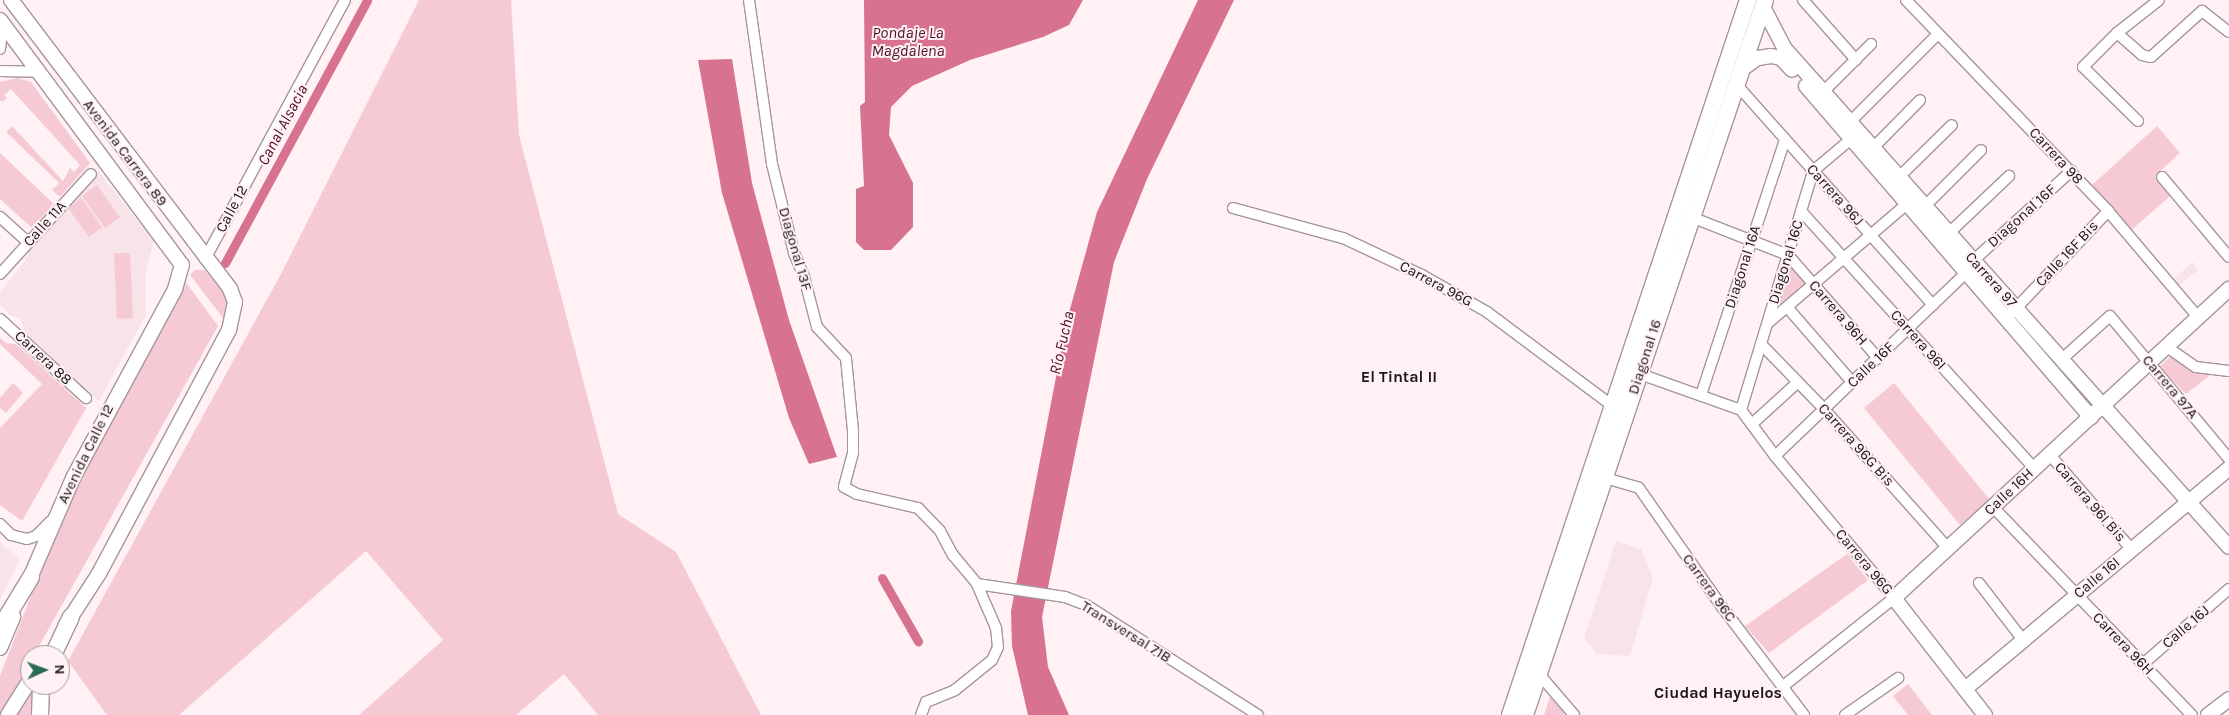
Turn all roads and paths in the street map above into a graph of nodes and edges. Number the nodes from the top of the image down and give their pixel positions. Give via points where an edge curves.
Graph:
1 (12, 0) edge
2 (345, 0) edge
3 (749, 0) edge
4 (1803, 0) edge
5 (2159, 0) edge
6 (1908, 1) edge
7 (1759, 2) edge
8 (2, 23) edge
9 (2229, 32) edge
10 (2117, 33) junction
11 (1938, 34) junction
12 (1871, 44) dead end
13 (0, 49) edge
14 (1856, 60) junction
15 (0, 71) edge
16 (39, 72) junction
17 (1739, 76) junction
18 (1824, 92) junction
19 (1920, 100) dead end
20 (2138, 121) dead end
21 (1952, 124) dead end
22 (1853, 131) junction
23 (1785, 139) junction
24 (1873, 148) junction
25 (1981, 150) dead end
26 (1814, 171) junction
27 (2071, 172) junction
28 (91, 174) dead end
29 (2009, 176) dead end
30 (1899, 177) junction
31 (2162, 177) dead end
32 (1907, 204) junction
33 (1925, 206) junction
34 (1233, 208) dead end
35 (1802, 211) junction
36 (2108, 211) junction
37 (0, 217) edge
38 (1692, 217) junction
39 (1949, 233) junction
40 (1871, 235) junction
41 (1752, 241) junction
42 (28, 242) junction
43 (1788, 255) junction
44 (1844, 258) junction
45 (2229, 258) edge
46 (205, 259) junction
47 (1974, 260) junction
48 (182, 265) junction
49 (1966, 273) junction
50 (0, 274) edge
51 (1813, 284) junction
52 (2229, 289) edge
53 (1933, 305) junction
54 (1787, 307) junction
55 (2017, 308) junction
56 (2198, 318) junction
57 (0, 319) edge
58 (2006, 319) junction
59 (1767, 324) junction
60 (1908, 329) junction
61 (1762, 344) junction
62 (2167, 347) junction
63 (1878, 358) junction
64 (2062, 359) junction
65 (2149, 363) junction
66 (2229, 371) edge
67 (1640, 374) junction
68 (1798, 382) junction
69 (1852, 382) junction
70 (1701, 395) junction
71 (86, 398) dead end
72 (2104, 405) junction
73 (1614, 407) junction
74 (1824, 409) junction
75 (1741, 410) junction
76 (2091, 417) junction
77 (1752, 424) junction
78 (2050, 455) junction
79 (1775, 456) junction
80 (2229, 459) edge
81 (2229, 468) edge
82 (2035, 469) junction
83 (1605, 478) junction
84 (2189, 502) junction
85 (1993, 507) junction
86 (58, 512) junction
87 (0, 524) edge
88 (2229, 547) edge
89 (1948, 548) junction
90 (2131, 549) junction
91 (31, 577) junction
92 (1979, 583) dead end
93 (977, 584) junction
94 (2229, 589) edge
95 (2077, 595) junction
96 (1894, 598) junction
97 (71, 617) junction
98 (0, 628) edge
99 (2023, 640) junction
100 (53, 645) edge
101 (57, 645) edge
102 (0, 648) edge
103 (2143, 664) junction
104 (1539, 674) junction
105 (1898, 678) dead end
106 (1782, 687) junction
107 (1965, 689) junction
108 (21, 695) edge
109 (41, 695) edge
110 (2229, 699) edge
111 (8, 715) edge
112 (40, 715) edge
113 (921, 715) edge
114 (1258, 715) edge
115 (1510, 715) edge
116 (1525, 715) edge
117 (1574, 715) edge
118 (1804, 715) edge
119 (1845, 715) edge
120 (1986, 715) edge
121 (2192, 715) edge
122 (2208, 715) edge

1 - 46 street, Avenida Carrera 89
2 - 46 street, Calle 12
3 - 93 street, Diagonal 13F via 772,164 794,253 817,327 846,358 854,430 844,487 857,494 918,508 940,531 953,555
4 - 14 street
5 - 10 street
6 - 11 street, Carrera 98
7 - 17 main road, Diagonal 16
7 - 18 street, Carrera 97 via 1779,42
7 - 73 main road, Diagonal 16
8 - 13 street
8 - 16 street, Avenida Carrera 89
9 - 10 street via 2207,11 2202,11 2151,58 2142,55
10 - 20 street via 2082,67
11 - 22 street
11 - 27 street, Carrera 98
12 - 14 street
14 - 18 street
15 - 16 street
16 - 48 street, Avenida Carrera 89
17 - 22 street, Carrera 97 via 1764,56 1781,58
17 - 23 street, Carrera 96J
17 - 38 main road, Diagonal 16
18 - 22 street, Carrera 97
19 - 24 street
21 - 30 street
22 - 24 street, Carrera 97
22 - 26 street
22 - 32 street, Carrera 97
23 - 26 street, Carrera 96J
23 - 41 street, Diagonal 16A
24 - 30 street, Carrera 97
25 - 33 street
26 - 35 street, Diagonal 16C
26 - 40 street, Carrera 96J
27 - 36 street, Carrera 98
27 - 47 street, Diagonal 16F
28 - 42 street, Calle 11A
29 - 39 street
30 - 33 street, Carrera 97
31 - 45 street
32 - 40 street
32 - 49 street, Carrera 97
33 - 39 street, Carrera 97
34 - 73 street, Carrera 96G via 1343,238 1422,275 1487,312
35 - 43 street, Diagonal 16C
35 - 44 street, Carrera 96I
36 - 55 street, Calle 16F Bis
36 - 56 street, Carrera 98
37 - 42 street
38 - 41 street, Carrera 96H
38 - 67 main road, Diagonal 16
39 - 47 street, Carrera 97
40 - 44 street
40 - 53 street, Carrera 96J
41 - 43 street, Carrera 96H
41 - 70 street, Diagonal 16A
42 - 50 street, Calle 11A
43 - 51 street, Carrera 96H
43 - 59 street, Diagonal 16C
44 - 51 street
44 - 60 street, Carrera 96I
46 - 48 street
46 - 97 street, Avenida Carrera 89 via 230,290 235,307 229,330 100,572
47 - 55 street, Carrera 97
48 - 86 street, Avenida Calle 12 via 175,289 103,419
49 - 53 street, Calle 16F
49 - 58 street, Carrera 97
51 - 54 street
51 - 63 street, Carrera 96H
52 - 56 street, Calle 16H
53 - 60 street, Calle 16F
54 - 59 street
54 - 69 street
55 - 58 street, Calle 16F Bis
55 - 64 street, Carrera 97
56 - 62 street, Calle 16H
57 - 71 street, Carrera 88
58 - 76 street, Carrera 97
59 - 61 street, Diagonal 16C
60 - 63 street, Calle 16F
60 - 82 street, Carrera 96I
61 - 68 street, Carrera 96G Bis
61 - 75 street, Diagonal 16C
62 - 65 street, Calle 16H
62 - 66 street via 2196,366
63 - 69 street, Calle 16F
64 - 65 street, Carrera 97A via 2110,316
64 - 72 street, Carrera 97
65 - 72 street, Calle 16H
65 - 80 street, Carrera 97A
67 - 70 street
67 - 83 main road, Diagonal 16
68 - 74 street, Carrera 96G Bis
68 - 77 street
69 - 74 street, Calle 16F
70 - 75 street
72 - 76 street, Calle 16H
72 - 84 street, Carrera 97
73 - 115 main road, Diagonal 16
74 - 79 street, Calle 16F
74 - 89 street, Carrera 96G Bis
75 - 77 street, Carrera 96G
76 - 78 street, Calle 16H
77 - 79 street, Carrera 96G
78 - 82 street, Calle 16H
78 - 90 street, Carrera 96I Bis
79 - 96 street, Carrera 96G
81 - 84 street, Calle 16I
82 - 85 street, Calle 16H
83 - 104 main road, Diagonal 16
83 - 106 street, Carrera 96C via 1638,488
84 - 88 street, Carrera 97
84 - 90 street, Calle 16I
85 - 89 street, Calle 16H
85 - 95 street, Carrera 96H
86 - 87 street via 32,538 22,539
86 - 91 street, Avenida Calle 12
89 - 96 street, Calle 16H
90 - 95 street, Calle 16I
91 - 98 main road
91 - 102 street, Avenida Calle 12
92 - 99 street
93 - 113 street via 996,628 998,647 992,660 955,690 926,702
93 - 114 street, Transversal 71B via 1066,597 1086,605
94 - 103 street, Calle 16J
95 - 99 street, Calle 16I
95 - 103 street, Carrera 96H
96 - 106 street, Calle 16H
96 - 107 street, Carrera 96G
97 - 100 street
97 - 101 main road
99 - 107 street, Calle 16I
103 - 121 street, Carrera 96H
104 - 116 main road, Diagonal 16
104 - 117 street
105 - 119 street
106 - 118 street, Carrera 96C
107 - 120 street, Carrera 96G
108 - 111 street
109 - 112 main road
110 - 122 street

